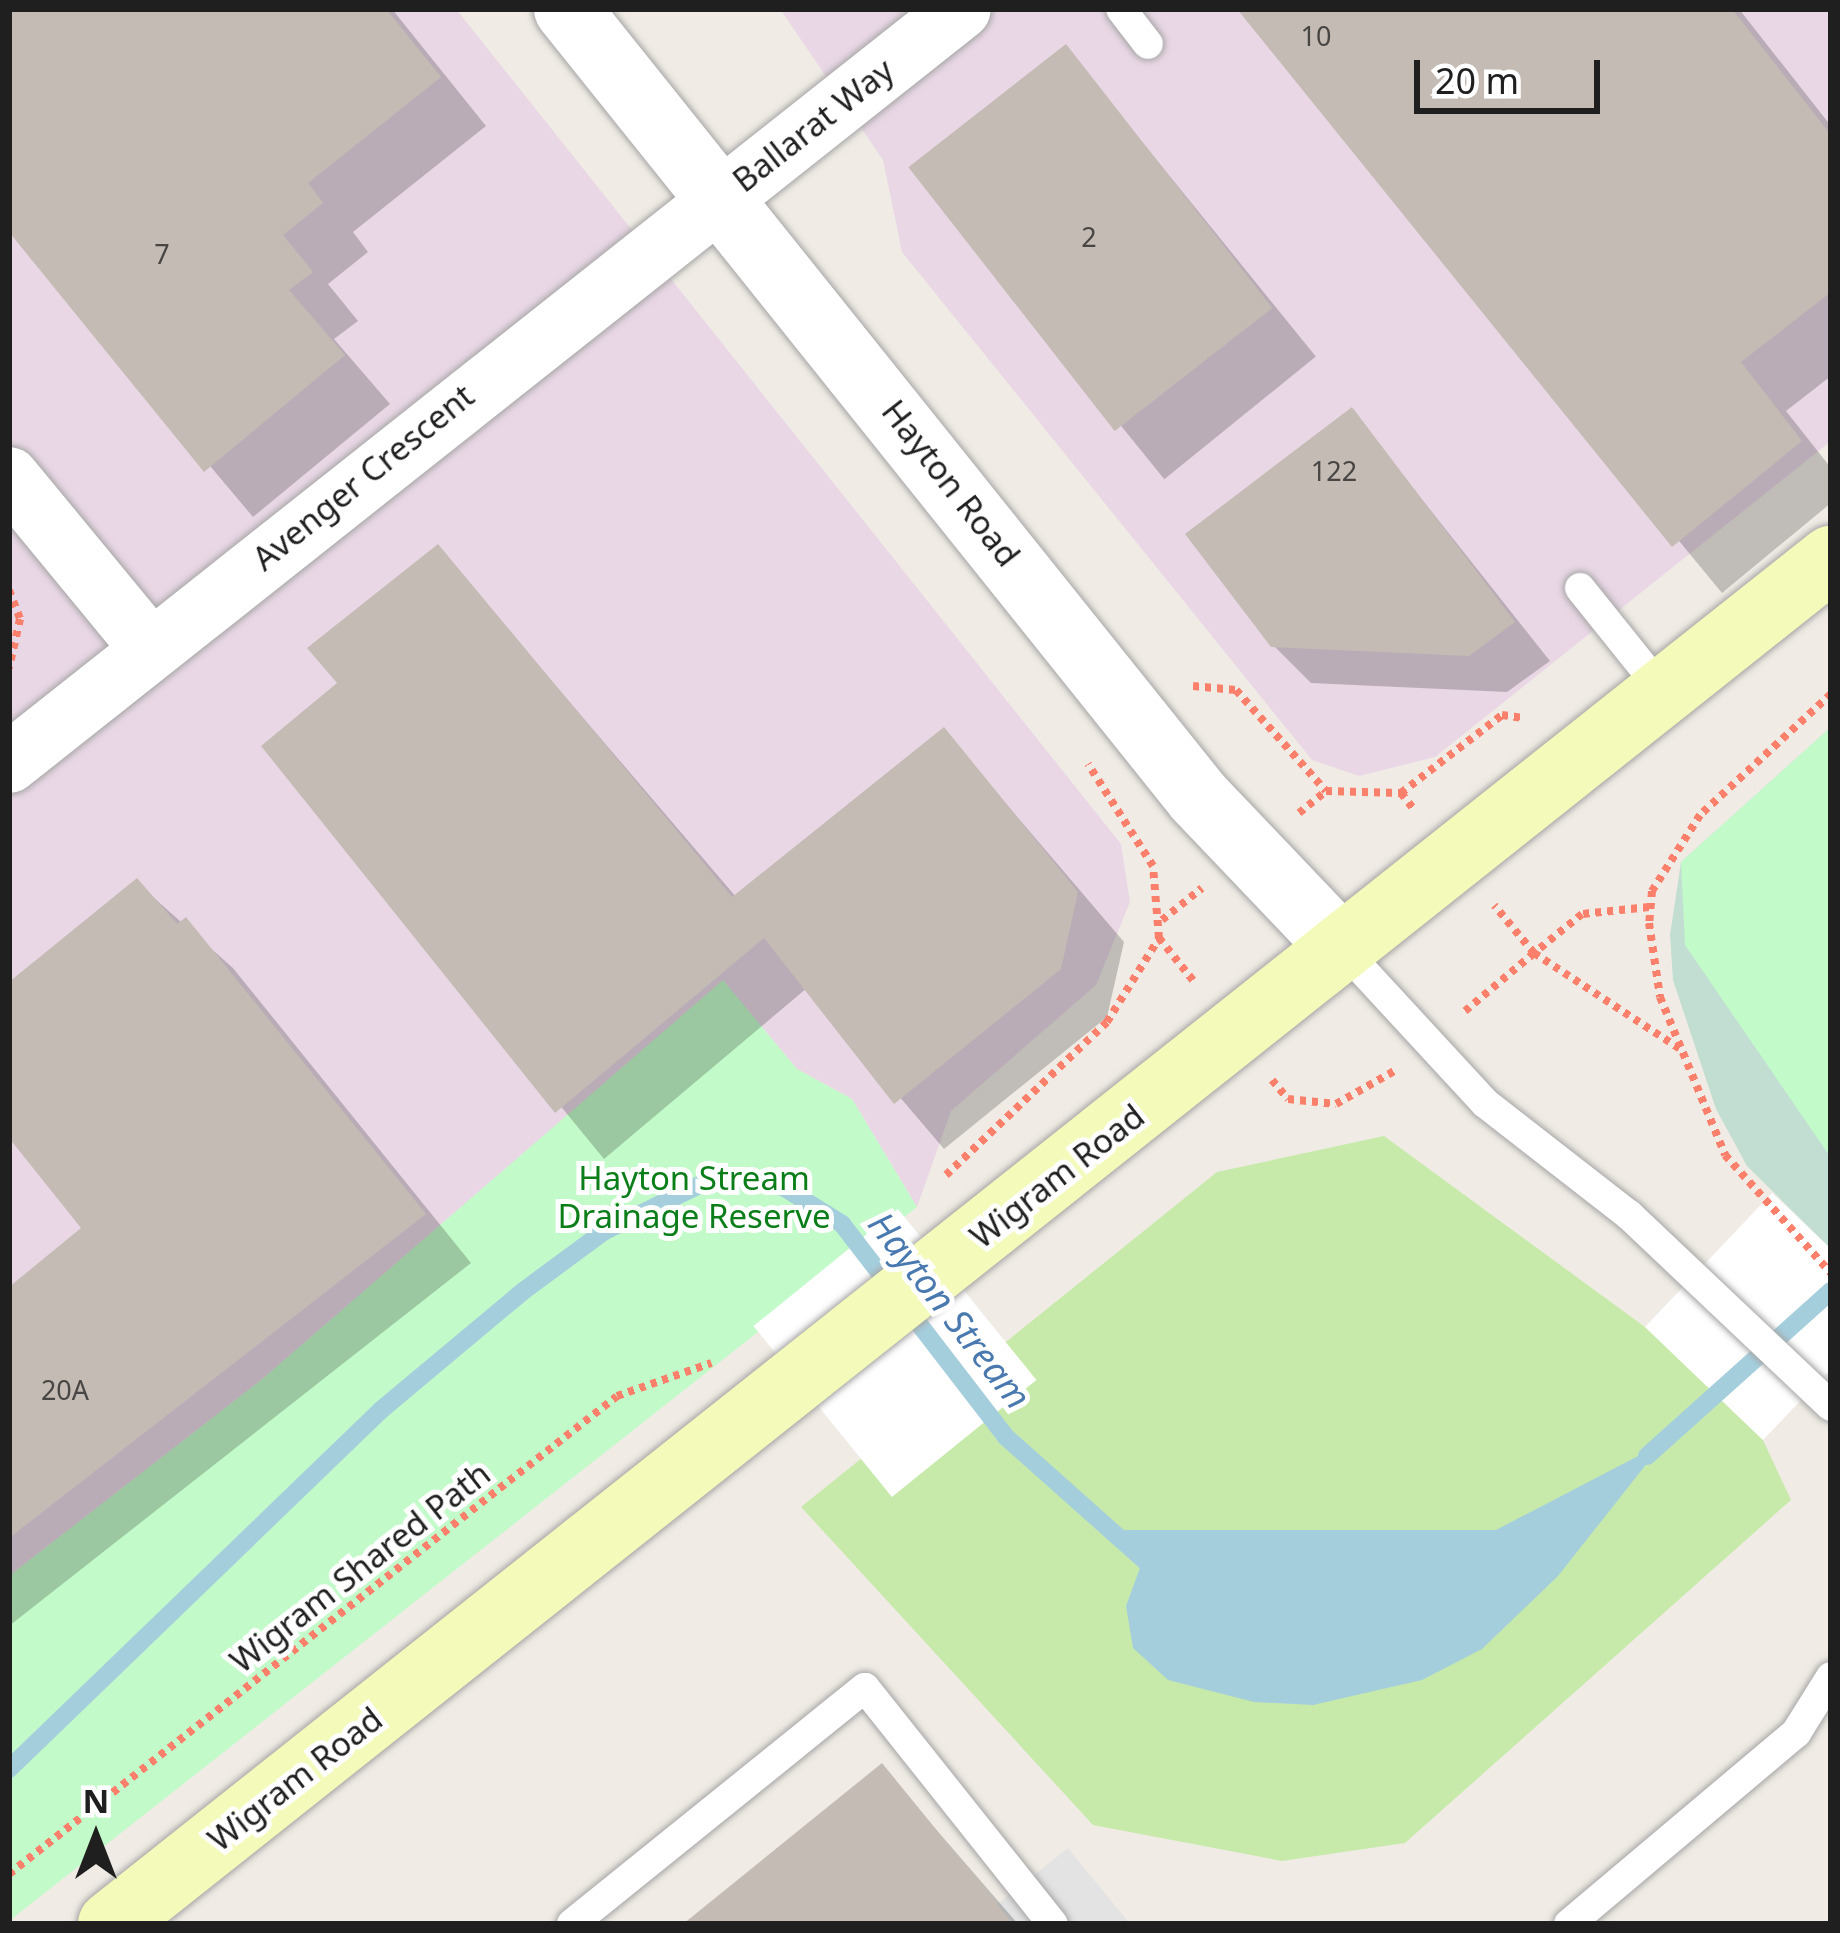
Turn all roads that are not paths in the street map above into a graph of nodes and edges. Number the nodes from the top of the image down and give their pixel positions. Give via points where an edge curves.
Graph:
1 (568, 9) edge
2 (961, 9) edge
3 (1121, 9) edge
4 (1148, 44) dead end
5 (721, 196) junction
6 (9, 477) edge
7 (1831, 559) edge
8 (1580, 588) dead end
9 (149, 648) junction
10 (1665, 694) junction
11 (9, 763) edge
12 (1343, 949) junction
13 (1822, 1397) edge
14 (1831, 1677) edge
15 (111, 1924) edge
16 (572, 1924) edge
17 (1054, 1924) edge
18 (1569, 1924) edge

1 - 5 street, Hayton Road
2 - 5 street, Ballarat Way
3 - 4 lane
5 - 9 street, Avenger Crescent
5 - 12 street, Hayton Road via 1198,796
6 - 9 street
7 - 10 main road, Wigram Road
8 - 10 lane
9 - 11 street, Avenger Crescent
10 - 12 main road, Wigram Road
12 - 13 lane via 1485,1103 1694,1275
12 - 15 main road, Wigram Road
14 - 18 lane via 1796,1733
16 - 17 lane via 865,1688

